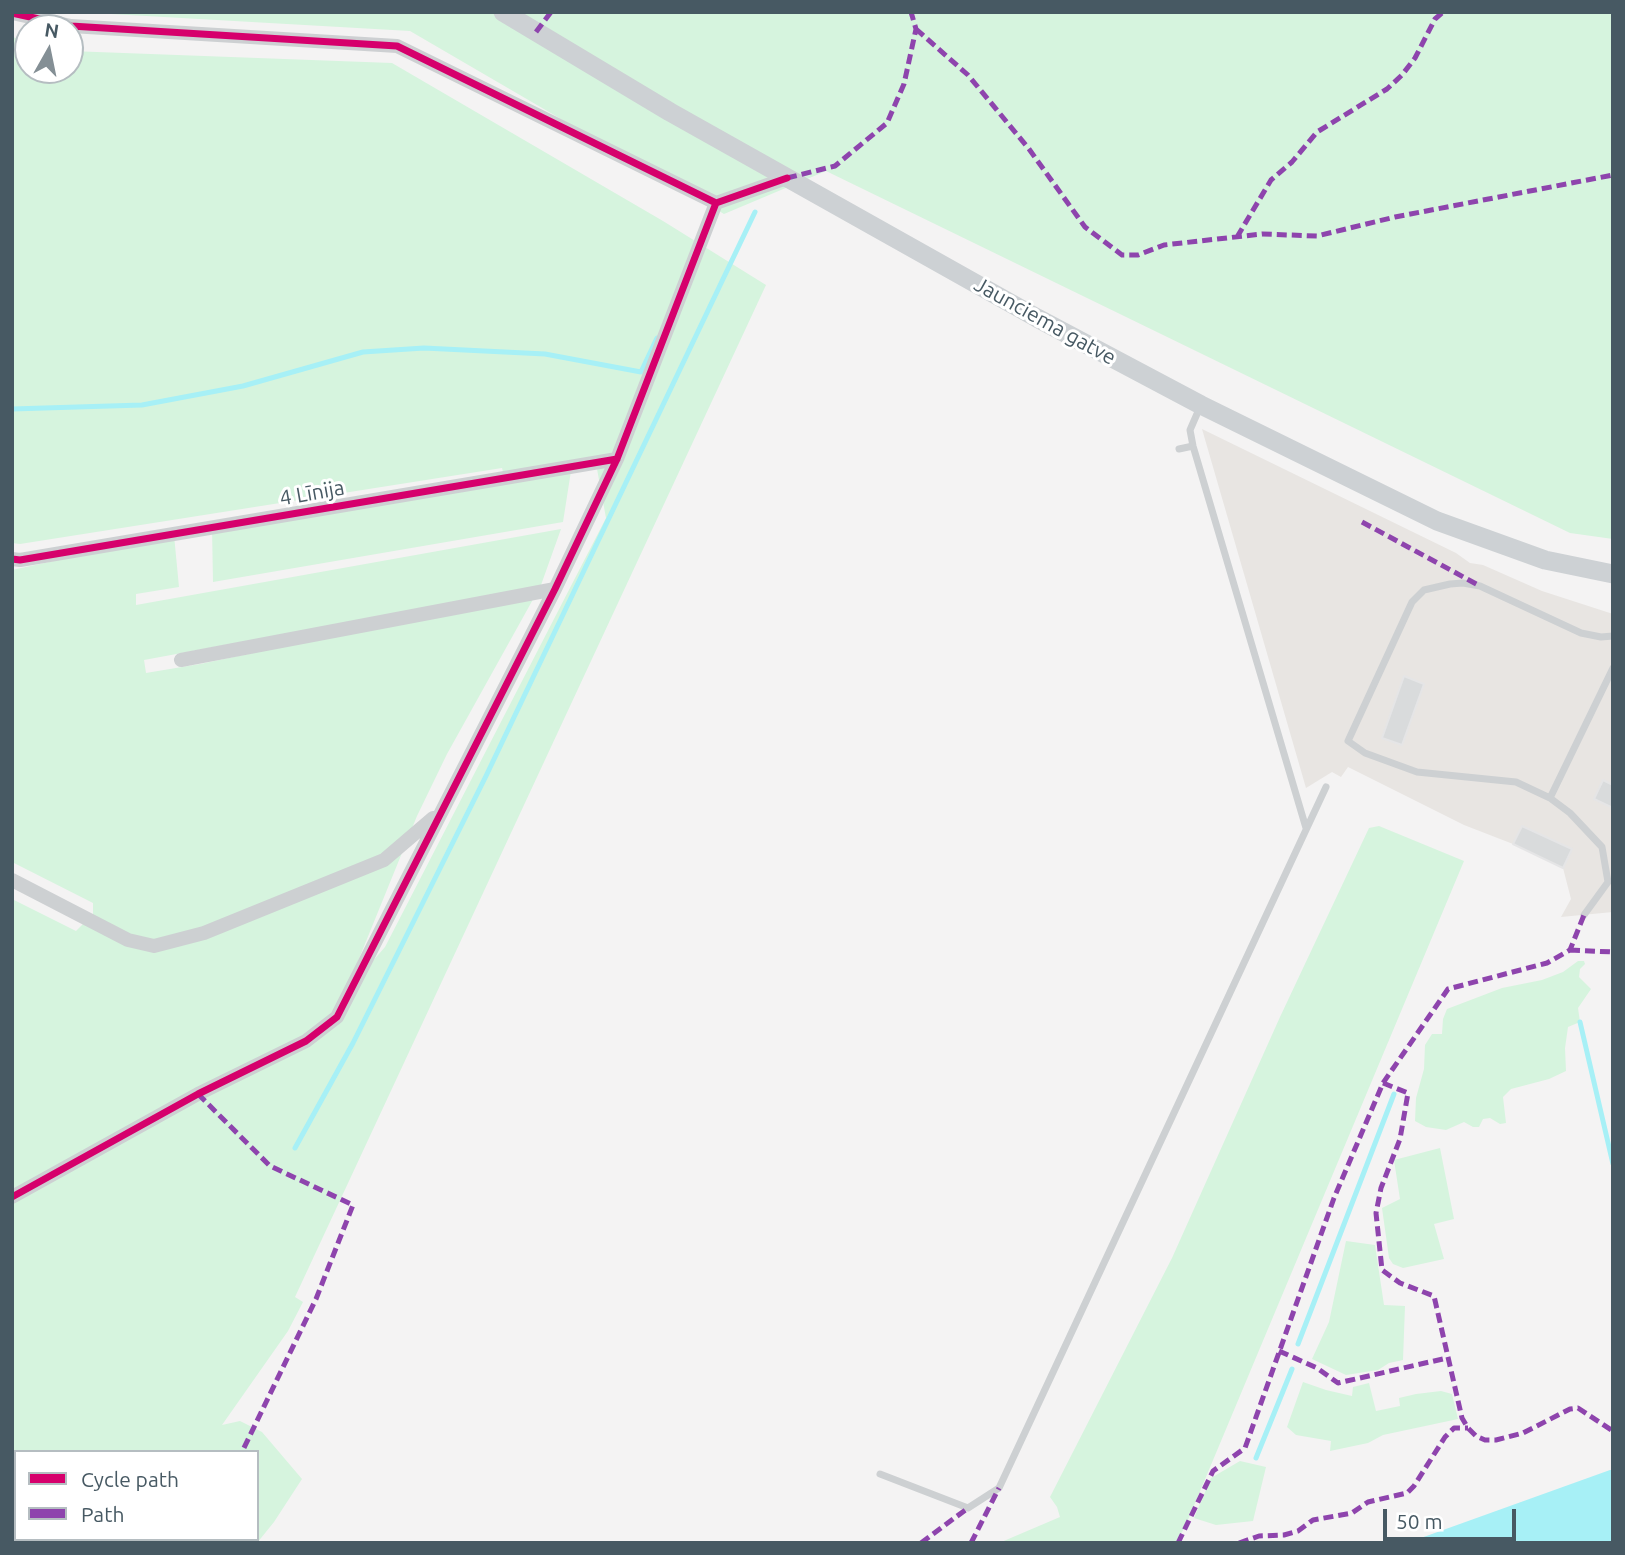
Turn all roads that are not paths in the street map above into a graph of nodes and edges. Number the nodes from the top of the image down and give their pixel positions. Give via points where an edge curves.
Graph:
1 (503, 12) edge
2 (12, 13) edge
3 (787, 178) junction
4 (716, 202) junction
5 (1201, 405) junction
6 (1193, 446) junction
7 (1178, 449) dead end
8 (617, 459) junction
9 (12, 559) edge
10 (1613, 574) edge
11 (555, 589) junction
12 (1613, 636) edge
13 (181, 660) dead end
14 (1613, 668) edge
15 (1326, 787) dead end
16 (1550, 798) junction
17 (439, 813) junction
18 (1306, 829) junction
19 (12, 880) edge
20 (1584, 915) dead end
21 (12, 1197) edge
22 (880, 1474) dead end

1 - 3 main road, Jaunciema gatve
2 - 4 street via 71,26 397,46
3 - 4 street
3 - 5 main road, Jaunciema gatve
4 - 8 street
5 - 6 lane via 1190,430
5 - 10 main road, Jaunciema gatve via 1437,522 1545,560
6 - 7 lane
6 - 18 lane
8 - 9 street, 4 Līnija
8 - 11 street
11 - 13 street
11 - 17 street
12 - 16 lane via 1581,633 1480,586 1463,583 1424,590 1412,602 1348,741 1365,753 1417,772 1517,782
14 - 16 lane
15 - 18 lane
16 - 20 lane via 1602,847 1608,882
17 - 19 street via 384,860 204,933 154,946 128,940
17 - 21 street via 337,1017 306,1041 198,1094
18 - 22 lane via 999,1488 968,1508

